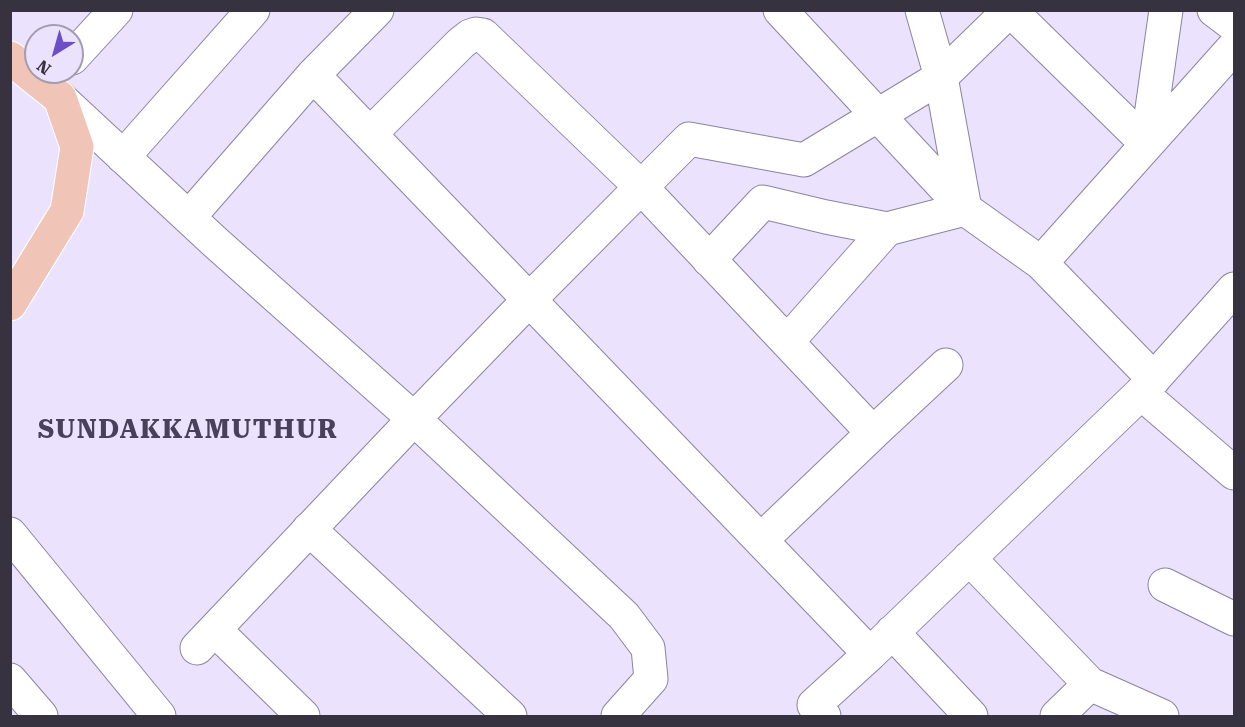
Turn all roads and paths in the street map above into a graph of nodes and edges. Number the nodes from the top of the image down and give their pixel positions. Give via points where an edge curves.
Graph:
1 (116, 10) edge
2 (253, 10) edge
3 (377, 10) edge
4 (780, 10) edge
5 (922, 10) edge
6 (1166, 10) edge
7 (1214, 10) edge
8 (1010, 11) edge
9 (1234, 25) edge
10 (84, 45) edge
11 (1234, 47) edge
12 (10, 58) edge
13 (313, 75) junction
14 (941, 76) junction
15 (55, 86) edge
16 (878, 116) junction
17 (370, 134) junction
18 (1147, 144) junction
19 (123, 157) junction
20 (641, 187) junction
21 (965, 209) junction
22 (189, 217) junction
23 (888, 230) junction
24 (710, 260) junction
25 (1041, 263) junction
26 (1234, 290) edge
27 (529, 300) junction
28 (10, 304) edge
29 (787, 342) junction
30 (946, 365) dead end
31 (1147, 386) junction
32 (414, 419) junction
33 (873, 433) junction
34 (1234, 473) edge
35 (309, 529) junction
36 (10, 534) edge
37 (760, 540) junction
38 (969, 558) junction
39 (1165, 585) dead end
40 (1234, 619) edge
41 (881, 643) junction
42 (10, 680) edge
43 (1090, 684) junction
44 (41, 717) edge
45 (159, 717) edge
46 (303, 717) edge
47 (510, 717) edge
48 (618, 717) edge
49 (825, 717) edge
50 (971, 717) edge
51 (1057, 717) edge
52 (1162, 717) edge

1 - 10 street
2 - 19 street
3 - 13 street
4 - 16 street
5 - 14 street
6 - 18 street
7 - 9 street
8 - 14 street
8 - 18 street
11 - 18 street
12 - 15 main road
13 - 17 street
13 - 22 street
14 - 16 street
14 - 21 street
15 - 19 street
15 - 28 main road via 77,147 67,212
16 - 20 street via 804,160 689,139
16 - 21 street
17 - 20 street via 461,43 470,36 483,35
17 - 27 street
18 - 25 street
19 - 22 street
20 - 24 street
20 - 27 street
21 - 23 street
21 - 25 street
22 - 32 street
23 - 24 street via 764,202
23 - 29 street
24 - 29 street
25 - 31 street
26 - 31 street
27 - 32 street
27 - 37 street
29 - 33 street
30 - 33 street
31 - 34 street
31 - 38 street
32 - 35 street
32 - 48 street via 624,616 648,648 651,679
33 - 37 street
35 - 46 street via 206,639
35 - 47 street
36 - 45 street
37 - 41 street
38 - 41 street
38 - 43 street
39 - 40 street
41 - 49 street via 814,705
41 - 50 street
42 - 44 street
43 - 51 street
43 - 52 street

